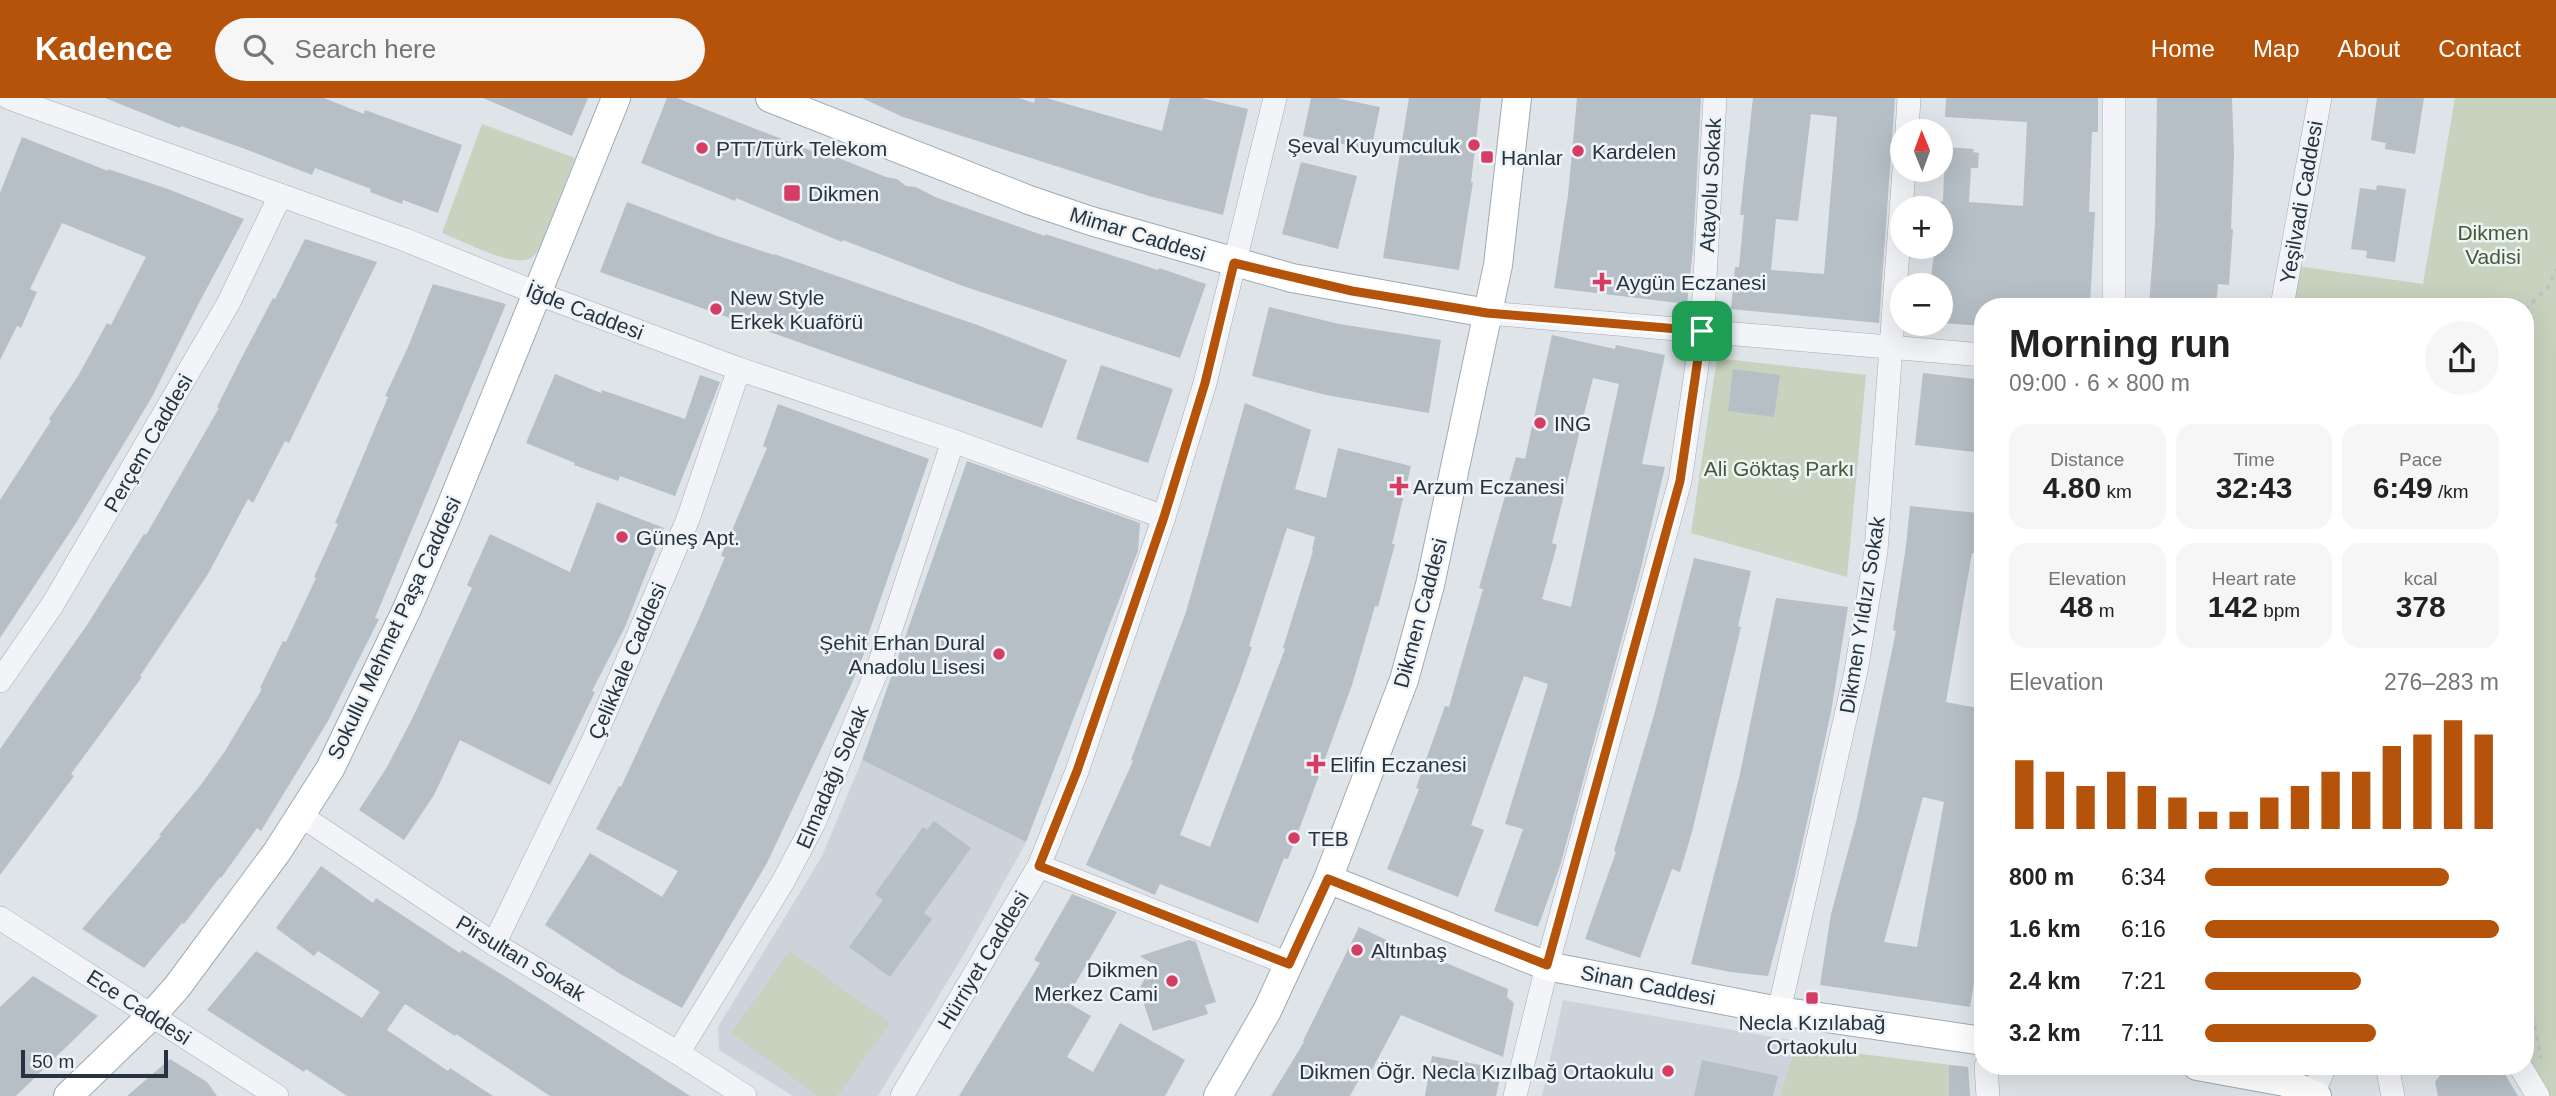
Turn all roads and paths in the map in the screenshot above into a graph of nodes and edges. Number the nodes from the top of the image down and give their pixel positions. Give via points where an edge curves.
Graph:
1 (9, 98) edge
2 (616, 98) edge
3 (770, 98) edge
4 (1275, 98) edge
5 (1517, 98) edge
6 (1715, 98) edge
7 (1909, 98) edge
8 (2114, 98) edge
9 (2320, 98) edge
10 (1908, 119) edge
11 (1903, 182) edge
12 (280, 195) junction
13 (1234, 263) junction
14 (2556, 269) edge
15 (539, 294) junction
16 (2114, 298) edge
17 (2283, 298) edge
18 (2534, 301) edge
19 (1487, 313) junction
20 (1702, 331) junction
21 (1891, 346) junction
22 (1974, 354) edge
23 (739, 369) junction
24 (953, 441) junction
25 (1164, 517) junction
26 (0, 681) edge
27 (300, 815) junction
28 (1039, 866) junction
29 (1328, 879) junction
30 (0, 918) edge
31 (494, 944) junction
32 (1289, 964) junction
33 (1547, 965) junction
34 (1779, 1011) junction
35 (152, 1015) junction
36 (2534, 1024) edge
37 (1974, 1040) edge
38 (678, 1053) junction
39 (2543, 1070) dead end
40 (1987, 1075) edge
41 (2246, 1075) edge
42 (2322, 1075) edge
43 (2389, 1075) edge
44 (2525, 1075) edge
45 (1222, 1093) edge
46 (2315, 1095) edge
47 (68, 1096) edge
48 (277, 1096) edge
49 (745, 1096) edge
50 (902, 1096) edge
51 (1515, 1096) edge
52 (1988, 1096) edge
53 (2393, 1096) edge
54 (2538, 1096) edge

1 - 12 street, İğde Caddesi
2 - 15 main road, Sokullu Mehmet Paşa Caddesi
3 - 13 main road, Mimar Caddesi via 1029,200
4 - 13 street, Hürriyet Caddesi
5 - 19 main road, Dikmen Caddesi via 1498,265
6 - 20 street, Atayolu Sokak
7 - 10 street
8 - 16 street
9 - 17 street, Yeşilvadi Caddesi
11 - 21 street, Dikmen Yıldızı Sokak
12 - 15 street, İğde Caddesi
12 - 26 street, Perçem Caddesi via 228,304 53,604
13 - 19 main road, Mimar Caddesi via 1352,291
13 - 25 street, Hürriyet Caddesi via 1205,383
14 - 18 path via 2549,286
15 - 23 street, İğde Caddesi
15 - 27 main road, Sokullu Mehmet Paşa Caddesi via 407,610 342,746
19 - 20 street, Mimar Caddesi
19 - 29 main road, Dikmen Caddesi via 1430,585 1404,680
20 - 21 street, Mimar Caddesi
20 - 33 street, Atayolu Sokak via 1680,481
21 - 22 street, Mimar Caddesi
21 - 34 street, Dikmen Yıldızı Sokak via 1876,551 1863,631
23 - 24 street, İğde Caddesi
23 - 31 street, Çelikkale Caddesi via 688,520 593,741
24 - 25 street, İğde Caddesi
24 - 38 street, Elmadağı Sokak via 878,668 814,823
25 - 28 street, Hürriyet Caddesi via 1077,771
27 - 31 street, Pirsultan Sokak
27 - 35 main road, Sokullu Mehmet Paşa Caddesi via 221,929
28 - 32 street
28 - 50 street, Hürriyet Caddesi
29 - 32 main road, Dikmen Caddesi
29 - 33 main road, Sinan Caddesi
30 - 35 street, Ece Caddesi
31 - 38 street, Pirsultan Sokak
32 - 45 main road, Dikmen Caddesi
33 - 34 main road, Sinan Caddesi
33 - 51 street, Atayolu Sokak
34 - 37 main road, Sinan Caddesi
35 - 47 main road, Sokullu Mehmet Paşa Caddesi
35 - 48 street, Ece Caddesi
36 - 39 path
38 - 49 street, Pirsultan Sokak
40 - 52 street
41 - 46 main road via 2285,1082
42 - 46 street
43 - 53 street
44 - 54 street

